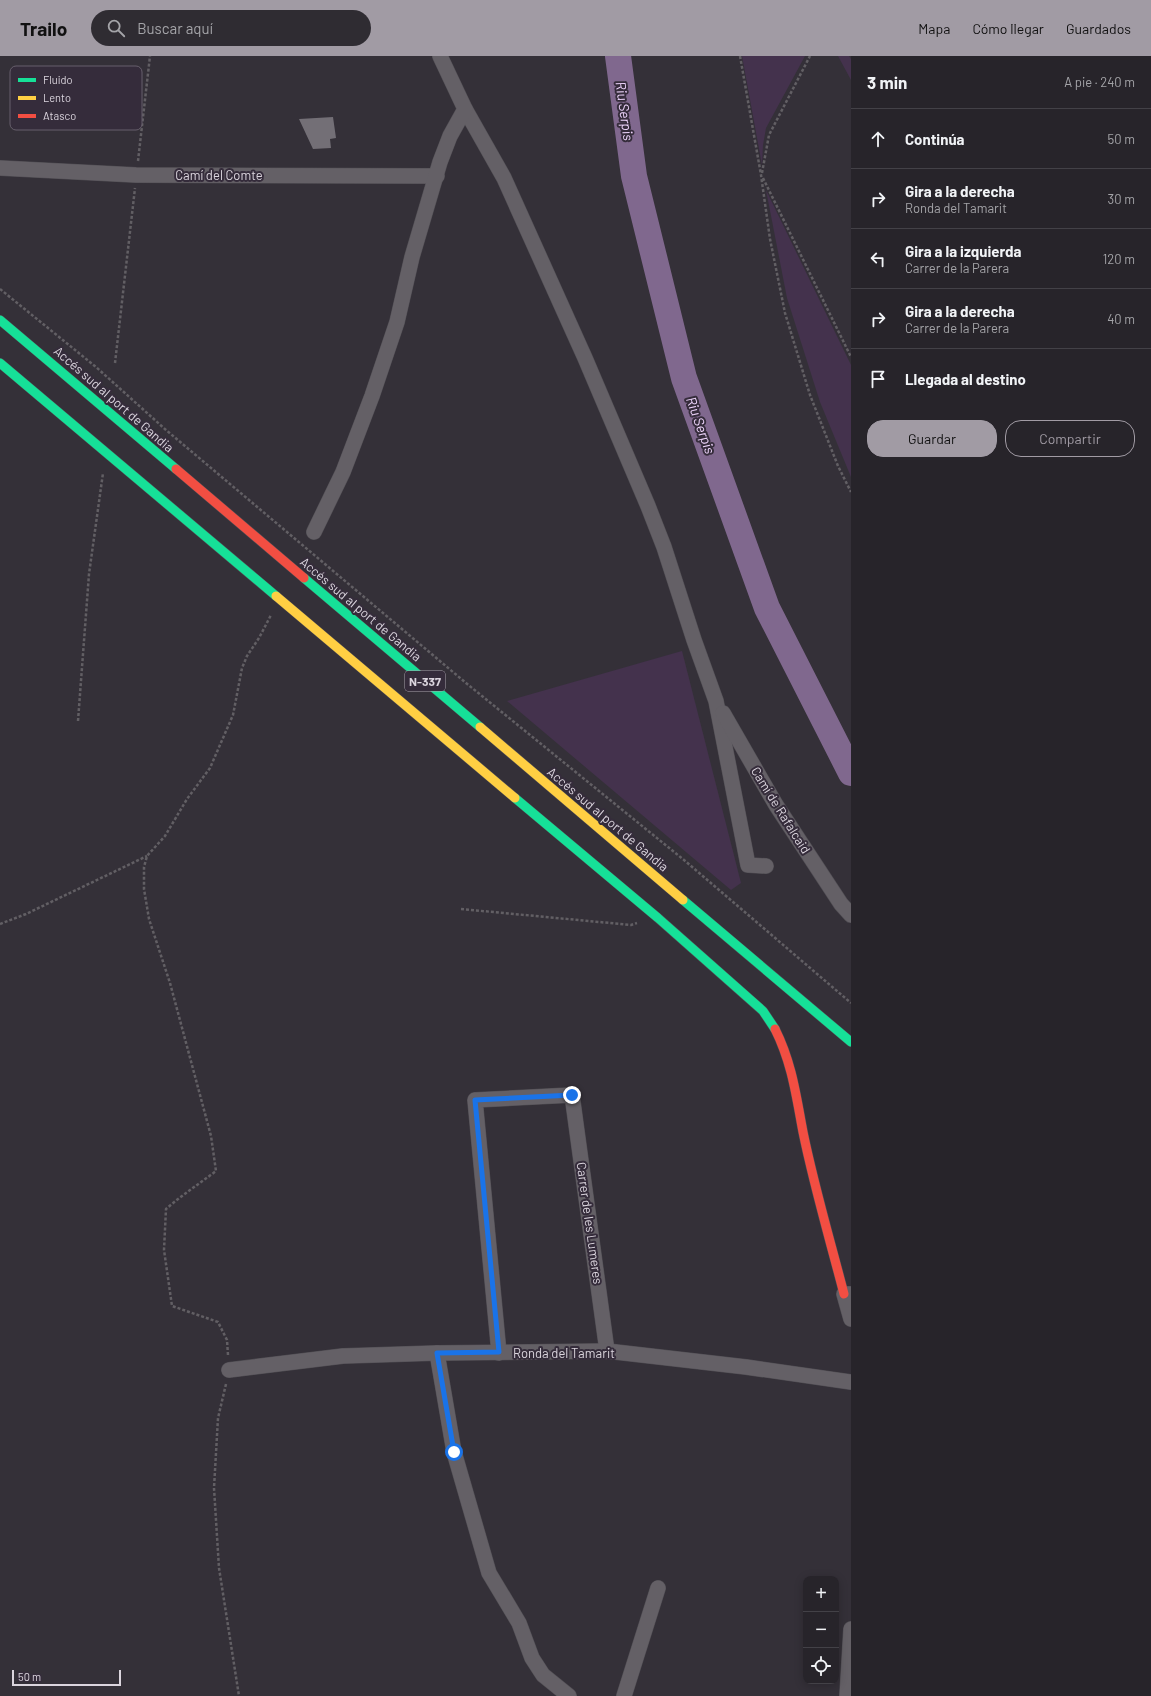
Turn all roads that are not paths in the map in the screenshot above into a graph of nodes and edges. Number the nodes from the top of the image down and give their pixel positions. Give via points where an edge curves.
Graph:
1 (440, 56) edge
2 (465, 109) junction
3 (0, 168) edge
4 (437, 176) junction
5 (0, 320) edge
6 (0, 363) edge
7 (314, 532) dead end
8 (716, 701) junction
9 (766, 866) dead end
10 (851, 915) edge
11 (851, 1042) edge
12 (848, 1294) edge
13 (851, 1319) edge
14 (607, 1351) junction
15 (499, 1352) junction
16 (437, 1353) junction
17 (229, 1370) road end
18 (851, 1382) edge
19 (658, 1588) dead end
20 (851, 1629) edge
21 (849, 1688) edge
22 (569, 1696) edge
23 (624, 1696) edge

1 - 2 street
2 - 4 street via 450,136
2 - 8 street via 504,178 648,506
3 - 4 street, Camí del Comte via 136,175
4 - 7 street via 412,257 397,322 381,369 343,472
5 - 11 main road, Accés sud al port de Gandia / N-337
6 - 12 main road via 658,918 764,1011 786,1053 803,1132
8 - 9 street via 748,865
8 - 10 street, Camí de Rafalcaid via 776,805 841,904
12 - 13 street
14 - 15 street, Ronda del Tamarit
14 - 15 street, Carrer de les Lumeres via 572,1095 475,1100
14 - 18 street, Ronda del Tamarit
15 - 16 street, Ronda del Tamarit
16 - 17 street, Ronda del Tamarit via 343,1356
16 - 22 street via 454,1452 489,1573 520,1623 532,1658 543,1675
19 - 23 street
20 - 21 street

